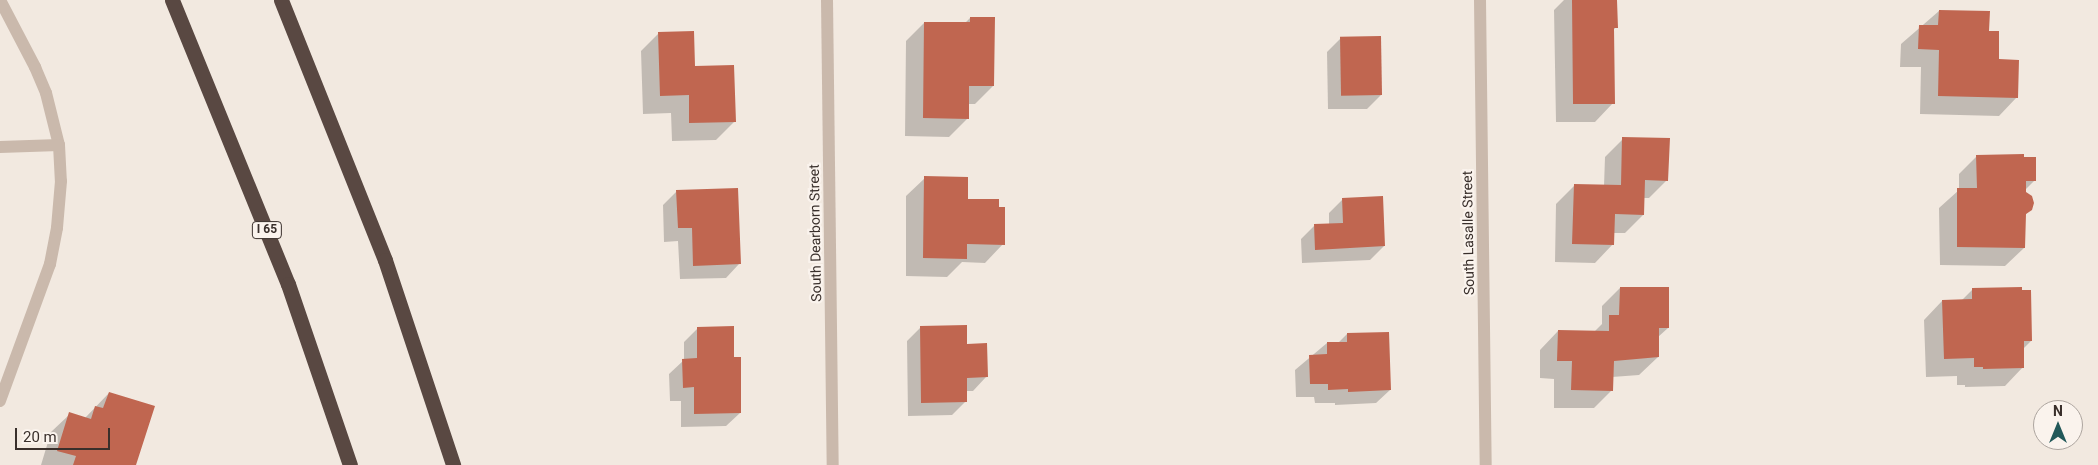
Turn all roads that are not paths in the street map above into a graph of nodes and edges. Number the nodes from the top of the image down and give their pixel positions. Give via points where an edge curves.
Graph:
1 (0, 0) edge
2 (172, 0) edge
3 (281, 0) edge
4 (827, 0) edge
5 (1480, 0) edge
6 (59, 145) junction
7 (0, 147) edge
8 (0, 401) edge
9 (350, 465) edge
10 (453, 465) edge
11 (833, 465) edge
12 (1486, 465) edge

1 - 6 street via 46,93
2 - 9 highway, I 65 via 288,284
3 - 10 highway via 384,260
4 - 11 street, South Dearborn Street
5 - 12 street, South Lasalle Street
6 - 7 street
6 - 8 street via 61,193 52,252

